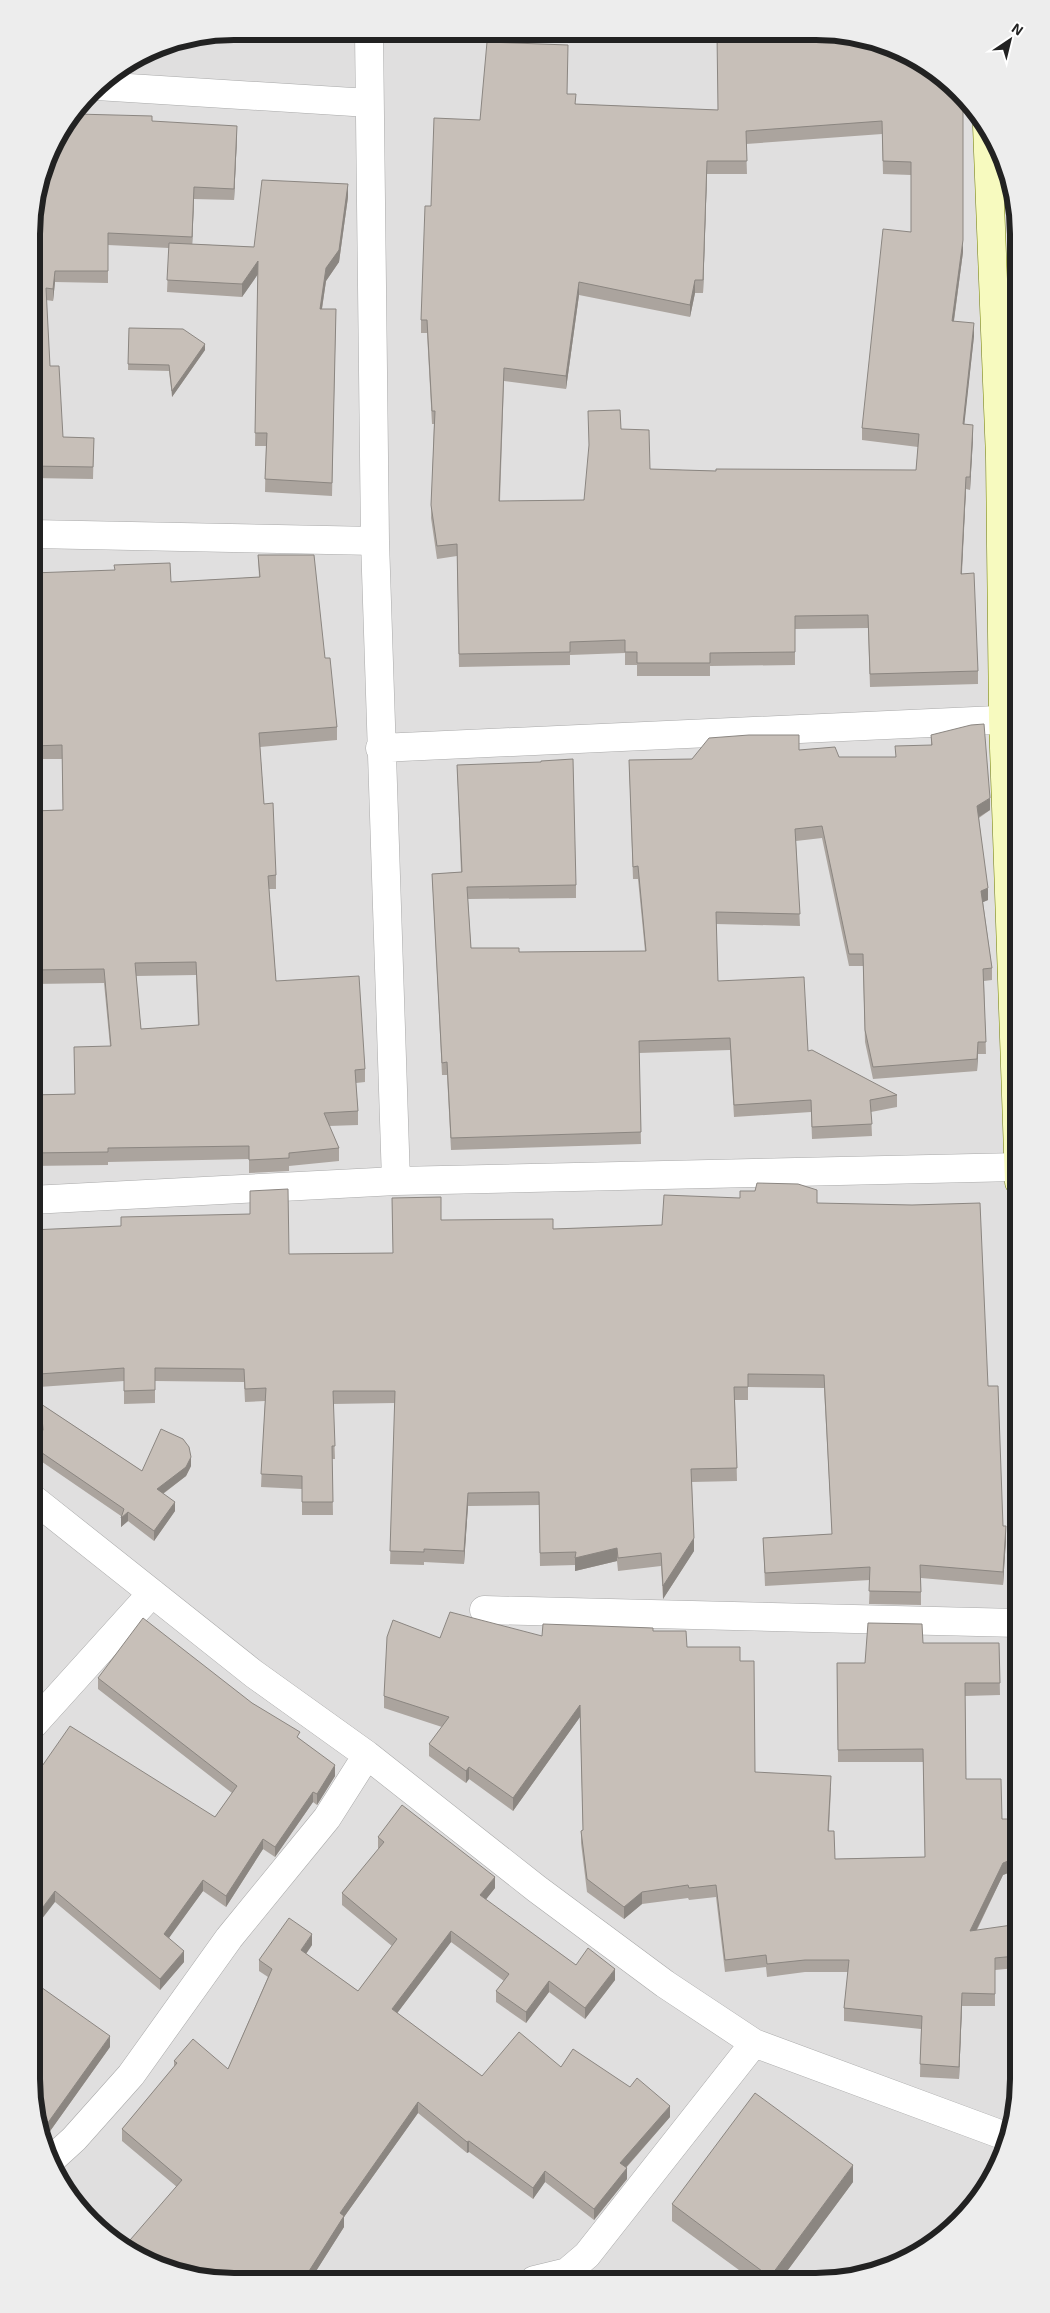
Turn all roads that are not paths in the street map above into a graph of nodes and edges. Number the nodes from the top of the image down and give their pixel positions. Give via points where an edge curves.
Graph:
1 (369, 40) edge
2 (108, 87) edge
3 (369, 103) junction
4 (987, 143) edge
5 (1009, 457) edge
6 (40, 534) edge
7 (375, 541) junction
8 (1010, 588) edge
9 (1010, 719) edge
10 (380, 748) junction
11 (1010, 1167) edge
12 (396, 1181) junction
13 (40, 1200) edge
14 (40, 1504) edge
15 (152, 1593) junction
16 (484, 1610) dead end
17 (1010, 1623) edge
18 (40, 1717) edge
19 (367, 1755) junction
20 (754, 2043) junction
21 (1002, 2135) edge
22 (56, 2155) edge
23 (562, 2273) edge

1 - 3 street
2 - 3 street
3 - 7 street
4 - 5 street
5 - 8 street
6 - 7 street
7 - 10 street
9 - 10 street
10 - 12 street
11 - 12 street
12 - 13 street
14 - 15 street
15 - 18 street
15 - 19 street via 254,1674
16 - 17 street
19 - 20 street via 537,1889 665,1984
19 - 22 street via 327,1818 229,1938 131,2075
20 - 21 street
20 - 23 street via 587,2255

